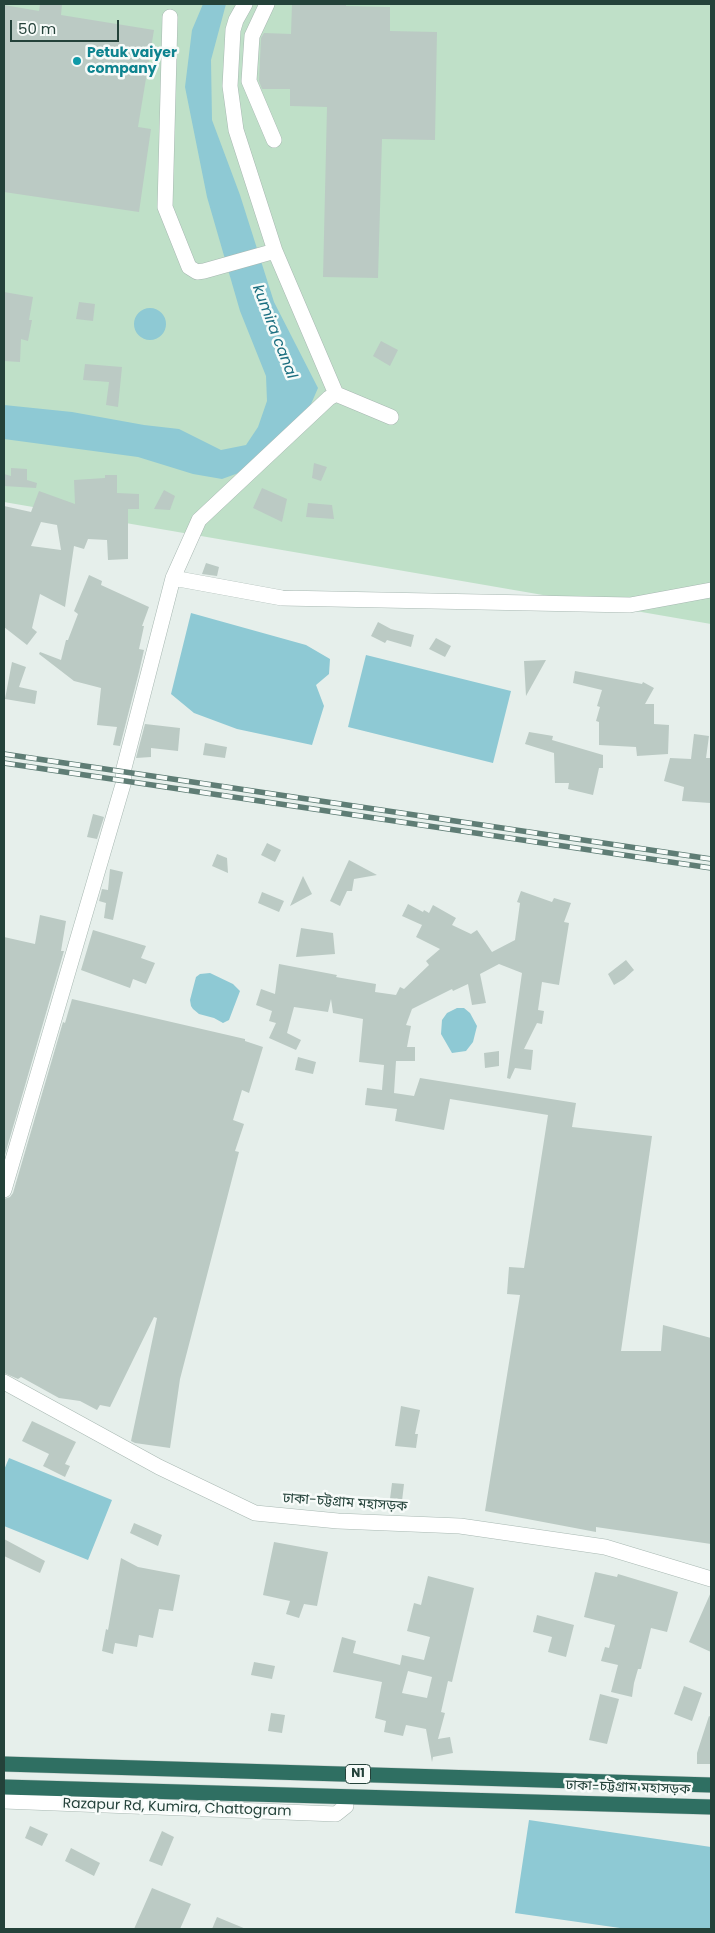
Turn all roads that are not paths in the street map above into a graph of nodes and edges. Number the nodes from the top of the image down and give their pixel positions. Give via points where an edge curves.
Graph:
1 (245, 4) edge
2 (267, 4) edge
3 (170, 17) dead end
4 (274, 140) dead end
5 (269, 253) junction
6 (336, 394) junction
7 (391, 417) dead end
8 (173, 578) junction
9 (711, 590) edge
10 (4, 1190) edge
11 (4, 1382) edge
12 (711, 1579) edge
13 (4, 1764) edge
14 (711, 1785) edge
15 (4, 1787) edge
16 (4, 1801) edge
17 (346, 1806) dead end
18 (711, 1807) edge

1 - 5 street via 233,30 230,86 236,130
2 - 4 street via 252,36 249,80
3 - 5 street via 166,207 189,267 197,272 204,271
5 - 6 street
6 - 7 street
6 - 8 street via 198,520
8 - 9 street via 282,598 630,605
8 - 10 street via 123,772 124,781
11 - 12 street, ঢাকা-চট্টগ্রাম মহাসড়ক via 159,1467 255,1513 338,1521 460,1526 605,1547
13 - 14 highway, ঢাকা-চট্টগ্রাম মহাসড়ক / N1
15 - 18 highway, ঢাকা-চট্টগ্রাম মহাসড়ক / N1
16 - 17 street, Razapur Rd, Kumira, Chattogram via 336,1814

